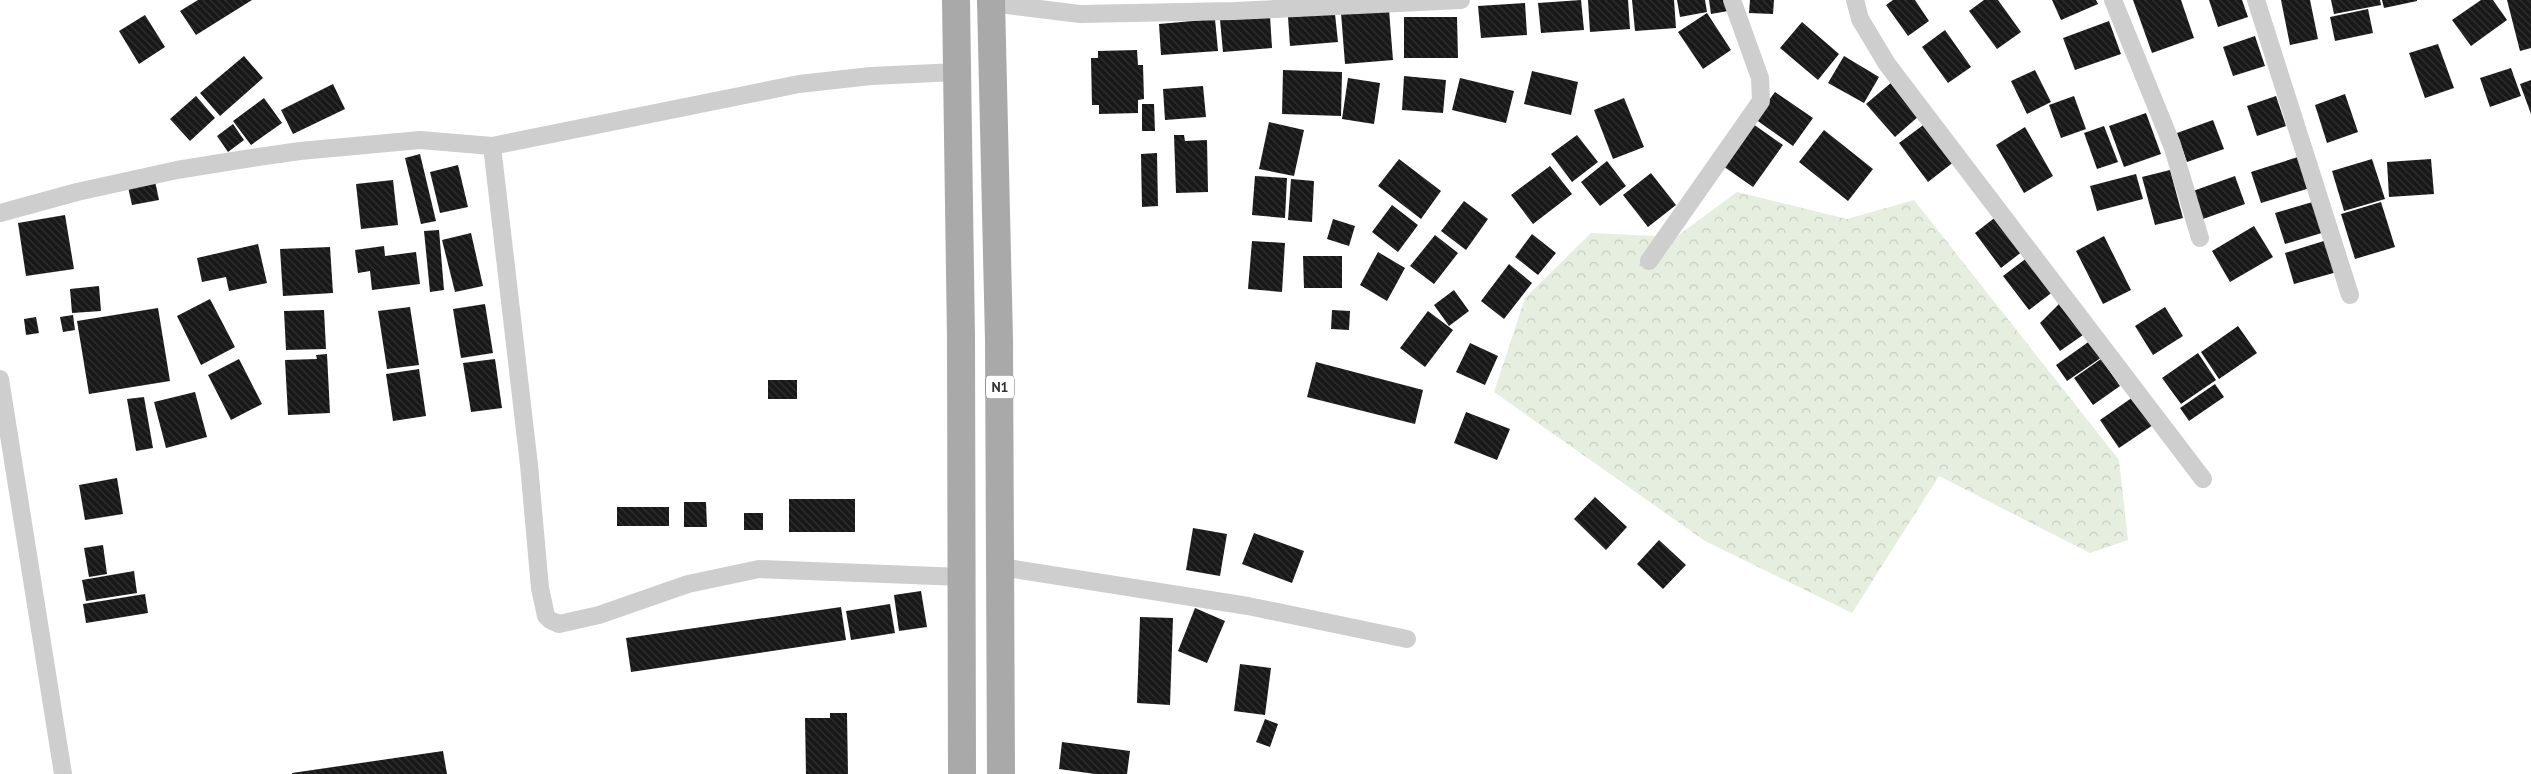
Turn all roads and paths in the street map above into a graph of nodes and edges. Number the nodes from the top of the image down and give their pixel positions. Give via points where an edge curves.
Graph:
1 (956, 0) edge
2 (1461, 0) edge
3 (1732, 0) edge
4 (1855, 0) edge
5 (2113, 0) edge
6 (2256, 0) edge
7 (991, 2) edge
8 (957, 72) junction
9 (492, 146) junction
10 (0, 213) edge
11 (2200, 238) dead end
12 (1649, 261) dead end
13 (2350, 295) dead end
14 (0, 379) edge
15 (2203, 479) dead end
16 (1001, 567) junction
17 (962, 577) junction
18 (1407, 639) dead end
19 (63, 774) edge
20 (962, 774) edge
21 (1001, 774) edge

1 - 8 main road
2 - 7 street via 1234,11 1080,14
3 - 12 street via 1760,78 1761,101
4 - 15 street via 1860,19 1887,64
5 - 11 street via 2172,145
6 - 13 street
7 - 16 main road, N1
8 - 9 street via 870,76 799,84
8 - 17 main road
9 - 10 street via 420,140 300,151 177,170
9 - 17 street via 540,588 546,616 550,620 559,624 599,615 688,584 759,569
14 - 19 street
16 - 18 street via 1248,606
16 - 21 main road, N1
17 - 20 main road

